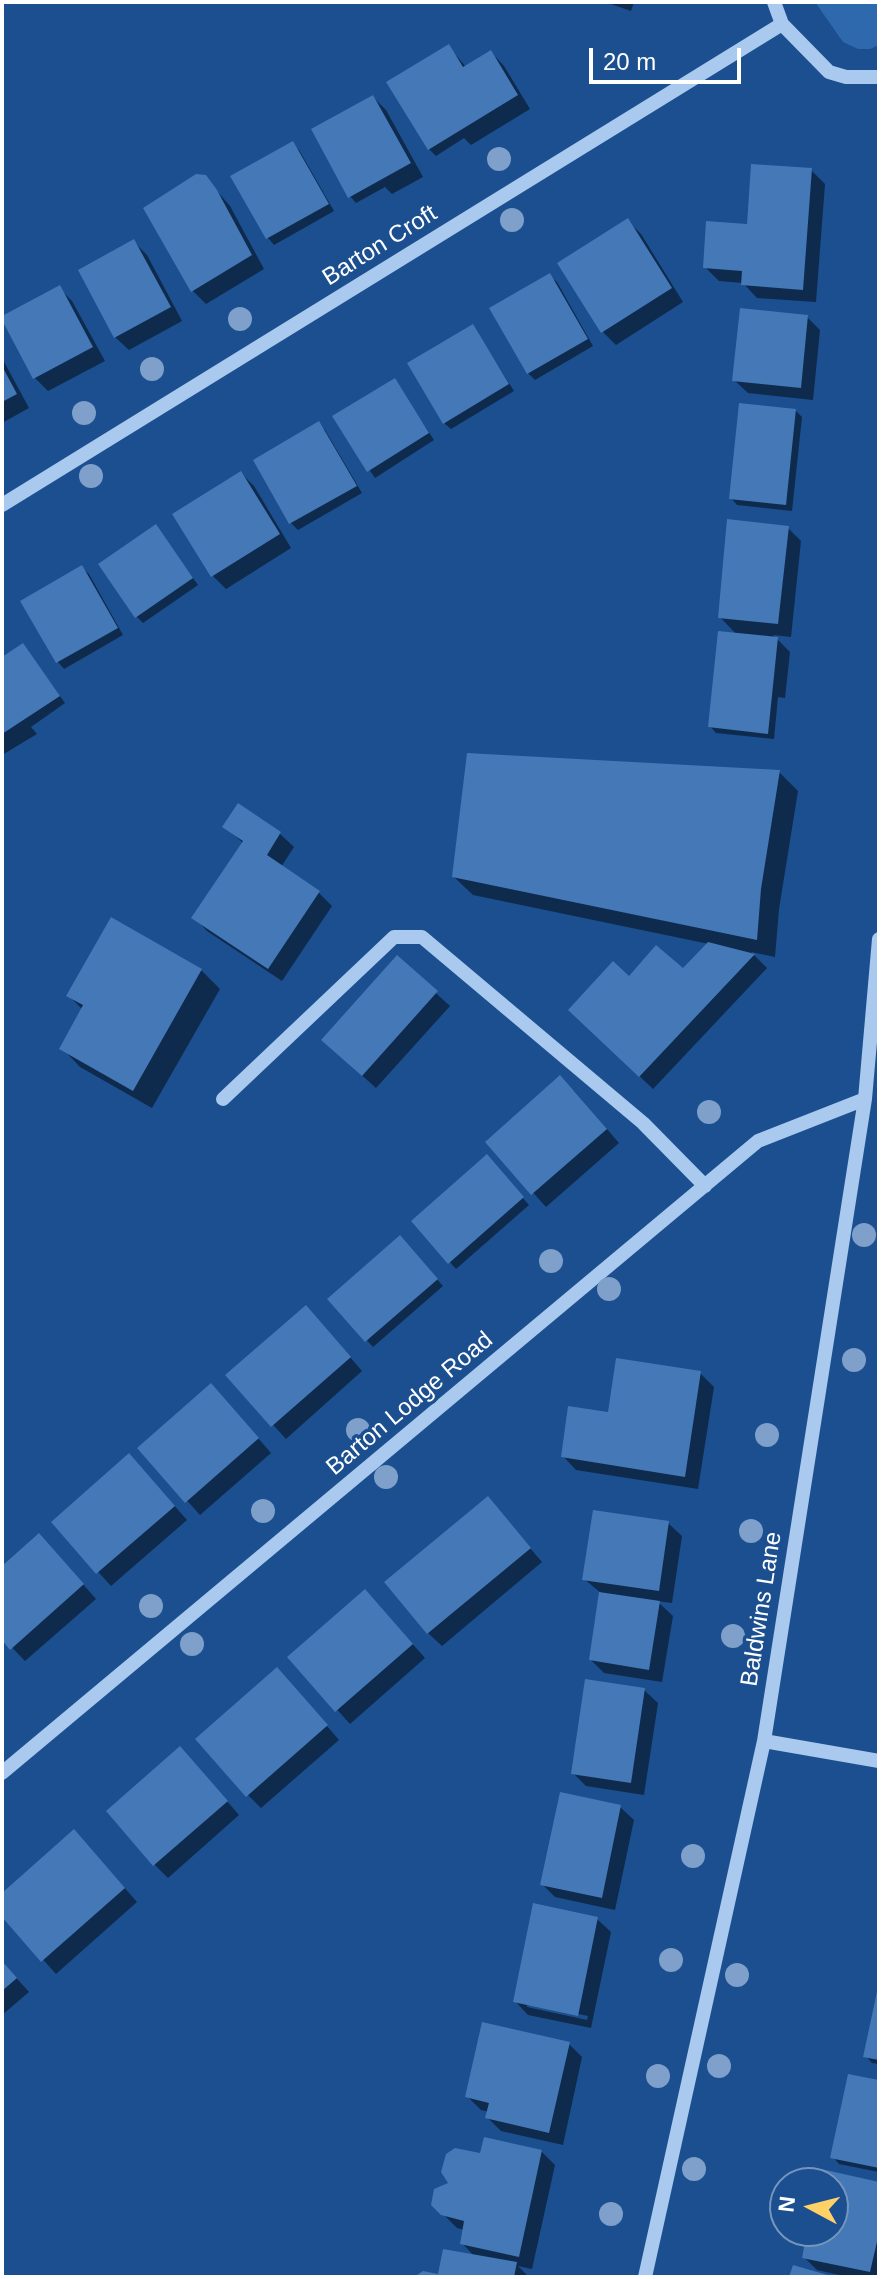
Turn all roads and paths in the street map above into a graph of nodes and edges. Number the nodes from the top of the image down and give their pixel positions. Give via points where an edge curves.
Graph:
1 (774, 2) edge
2 (782, 24) junction
3 (879, 77) edge
4 (2, 505) edge
5 (879, 939) edge
6 (876, 1004) edge
7 (223, 1099) dead end
8 (865, 1099) junction
9 (705, 1186) junction
10 (764, 1741) junction
11 (879, 1761) edge
12 (2, 1773) edge
13 (645, 2277) edge

1 - 2 street
2 - 3 street via 829,72
2 - 4 street, Barton Croft
5 - 6 street, Baldwins Lane
6 - 8 street, Baldwins Lane
7 - 9 street via 394,937 422,937 643,1123
8 - 9 street, Barton Lodge Road via 758,1141
8 - 10 street, Baldwins Lane
9 - 12 street, Barton Lodge Road
10 - 11 street
10 - 13 street, Baldwins Lane

